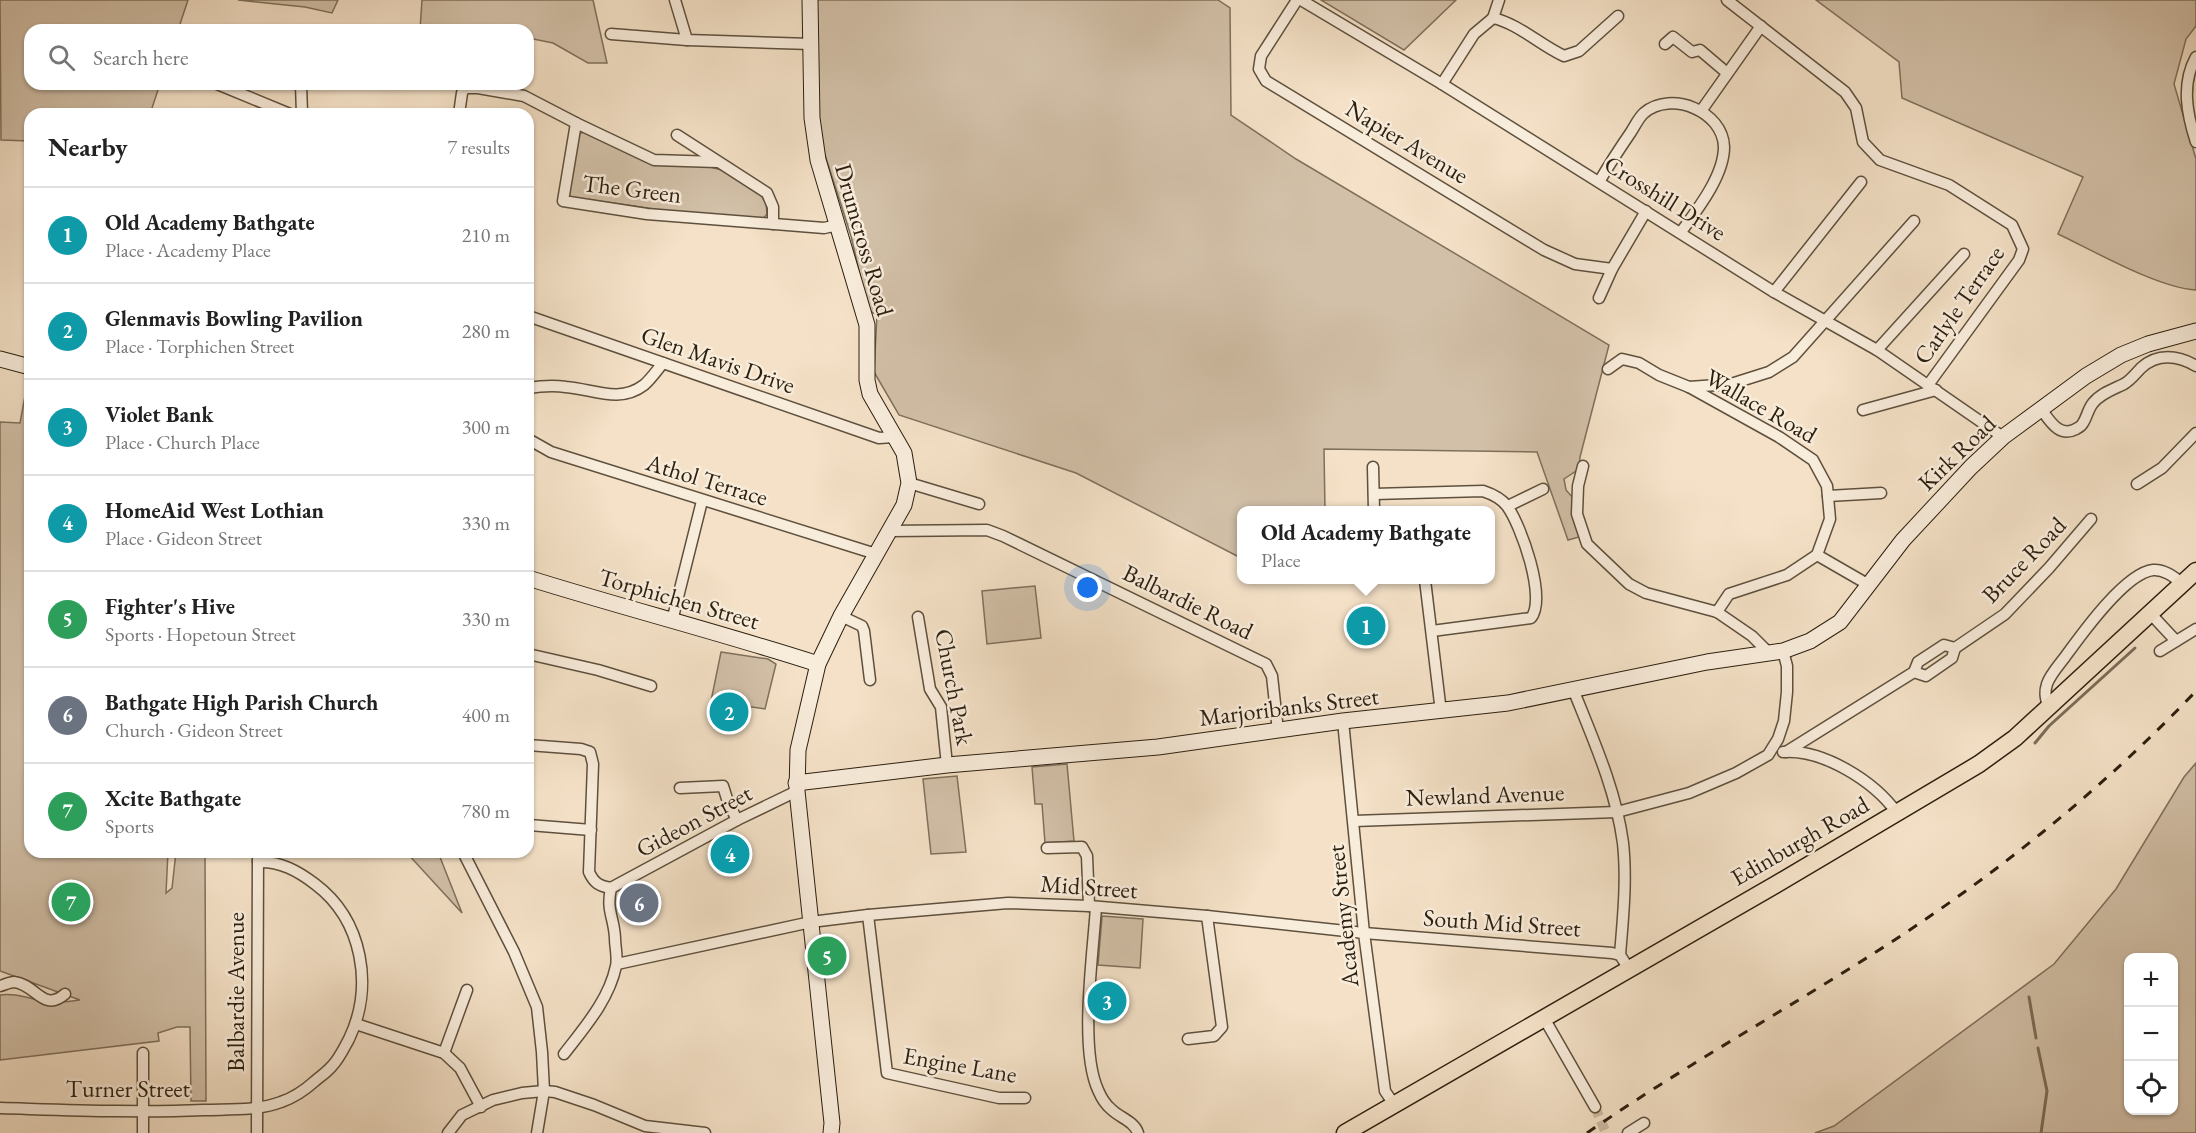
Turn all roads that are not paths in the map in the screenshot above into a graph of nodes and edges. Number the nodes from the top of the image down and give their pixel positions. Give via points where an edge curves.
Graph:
1 (675, 0) edge
2 (810, 0) edge
3 (1299, 0) edge
4 (1499, 0) edge
5 (1727, 0) edge
6 (1618, 16) dead end
7 (1494, 18) junction
8 (1761, 26) junction
9 (611, 34) dead end
10 (687, 40) junction
11 (811, 44) junction
12 (1665, 44) dead end
13 (2196, 57) edge
14 (1727, 73) junction
15 (1442, 84) junction
16 (232, 90) edge
17 (301, 90) edge
18 (464, 90) edge
19 (490, 90) edge
20 (275, 108) edge
21 (302, 108) edge
22 (460, 108) edge
23 (1701, 111) junction
24 (576, 123) junction
25 (676, 135) dead end
26 (2196, 142) edge
27 (717, 162) junction
28 (1599, 182) junction
29 (1861, 182) dead end
30 (1646, 211) junction
31 (1914, 221) dead end
32 (773, 224) junction
33 (838, 225) junction
34 (1681, 232) junction
35 (1964, 254) dead end
36 (1612, 269) junction
37 (1774, 292) junction
38 (1599, 298) dead end
39 (534, 318) edge
40 (1824, 322) junction
41 (2196, 331) edge
42 (1876, 350) junction
43 (0, 359) edge
44 (663, 363) junction
45 (24, 365) edge
46 (2196, 366) edge
47 (1608, 369) dead end
48 (534, 387) edge
49 (1689, 387) junction
50 (1932, 388) junction
51 (2041, 409) junction
52 (1863, 410) dead end
53 (2196, 433) edge
54 (894, 437) junction
55 (2003, 437) junction
56 (534, 442) edge
57 (1583, 466) dead end
58 (1373, 467) dead end
59 (909, 483) junction
60 (2137, 484) dead end
61 (1543, 489) dead end
62 (1881, 493) dead end
63 (1374, 494) junction
64 (1828, 496) junction
65 (702, 501) junction
66 (979, 504) dead end
67 (1374, 506) edge
68 (1508, 506) junction
69 (2091, 519) dead end
70 (889, 531) junction
71 (876, 554) junction
72 (1817, 555) junction
73 (2196, 571) edge
74 (534, 580) edge
75 (2182, 583) junction
76 (1426, 584) edge
77 (1869, 585) junction
78 (1717, 612) junction
79 (2149, 612) junction
80 (841, 616) junction
81 (918, 617) dead end
82 (672, 621) junction
83 (2196, 629) edge
84 (1432, 631) junction
85 (2176, 641) junction
86 (1955, 648) junction
87 (1783, 651) junction
88 (2160, 651) dead end
89 (1768, 652) junction
90 (534, 655) edge
91 (818, 664) junction
92 (1914, 672) junction
93 (870, 680) dead end
94 (651, 686) dead end
95 (1573, 689) junction
96 (2048, 707) junction
97 (1440, 712) junction
98 (1343, 722) junction
99 (1278, 731) junction
100 (534, 745) edge
101 (1786, 752) junction
102 (1768, 755) junction
103 (947, 765) junction
104 (797, 787) junction
105 (680, 788) dead end
106 (1617, 812) junction
107 (1897, 813) junction
108 (737, 820) junction
109 (1354, 821) junction
110 (534, 825) edge
111 (591, 830) junction
112 (1047, 848) dead end
113 (258, 858) edge
114 (260, 858) edge
115 (466, 858) edge
116 (611, 888) junction
117 (1092, 907) junction
118 (868, 915) junction
119 (1207, 916) junction
120 (811, 922) junction
121 (1364, 933) junction
122 (1625, 962) junction
123 (616, 964) junction
124 (0, 986) edge
125 (466, 990) dead end
126 (65, 994) dead end
127 (1544, 1018) junction
128 (356, 1024) junction
129 (1193, 1037) dead end
130 (142, 1053) dead end
131 (444, 1053) junction
132 (564, 1054) dead end
133 (544, 1091) junction
134 (1025, 1098) dead end
135 (1393, 1104) junction
136 (481, 1107) junction
137 (1594, 1107) tunnel mouth
138 (0, 1108) edge
139 (256, 1108) junction
140 (143, 1111) junction
141 (1644, 1123) dead end
142 (143, 1133) edge
143 (256, 1133) edge
144 (448, 1133) edge
145 (537, 1133) edge
146 (705, 1133) edge
147 (831, 1133) edge
148 (1138, 1133) edge
149 (1345, 1133) edge
150 (1628, 1133) edge

1 - 10 street
2 - 11 main road, Drumcross Road
3 - 15 street, Crosshill Drive
3 - 36 street, Napier Avenue via 1261,56 1259,69 1266,81 1544,250 1575,264
4 - 7 street
5 - 8 street
6 - 7 street via 1579,51 1564,56
7 - 15 street via 1474,34
8 - 14 street
8 - 50 street, Carlyle Terrace via 1845,92 1856,108 1863,141 1881,160 1949,185 2012,225 2024,249
9 - 10 street
10 - 11 street
11 - 33 main road, Drumcross Road via 813,134
12 - 14 street via 1672,37 1692,52 1700,50
13 - 26 street via 2187,86 2188,115
14 - 23 street
15 - 28 street, Crosshill Drive
16 - 20 street
17 - 21 street
18 - 22 street, The Green
19 - 24 street, The Green via 524,96
23 - 28 street via 1680,103 1660,104 1643,113
23 - 34 street via 1719,128 1724,147 1707,195
24 - 27 street, The Green via 654,159
24 - 32 street, The Green via 563,201 647,214
25 - 27 street, The Green
27 - 32 street, The Green via 767,193 773,207
28 - 30 street, Crosshill Drive
29 - 37 street
30 - 34 street, Crosshill Drive
30 - 36 street
31 - 40 street
32 - 33 street, The Green via 824,228
33 - 54 main road, Drumcross Road via 867,325 870,394
34 - 37 street, Crosshill Drive
35 - 42 street
36 - 38 street
37 - 40 street, Crosshill Drive
39 - 44 street, Glen Mavis Drive
40 - 42 street, Crosshill Drive
40 - 49 street via 1793,357 1769,372 1731,384
41 - 51 main road, Kirk Road via 2121,355
42 - 50 street, Crosshill Drive
43 - 45 main road
44 - 48 street via 646,384 626,393 606,395 568,387
44 - 54 street, Glen Mavis Drive via 879,438
46 - 51 street via 2174,357 2157,358 2092,403 2082,425 2070,432 2054,427
47 - 49 street, Wallace Road via 1622,359
49 - 64 street, Wallace Road via 1813,460
50 - 52 street
50 - 55 street, Crosshill Drive
51 - 55 main road, Kirk Road
53 - 60 street via 2162,468
54 - 59 main road, Drumcross Road via 904,453
55 - 77 main road, Kirk Road via 1903,540
56 - 65 street, Athol Terrace via 551,452
57 - 78 street via 1577,514 1587,544 1629,584 1646,593
58 - 63 street
59 - 66 street
59 - 70 main road, Drumcross Road via 904,505
61 - 68 street
62 - 64 street
63 - 67 street
63 - 68 street via 1483,491
64 - 72 street, Wallace Road via 1830,519
65 - 71 street, Athol Terrace
65 - 82 street
68 - 84 street via 1532,561 1536,608 1532,618
69 - 86 street, Bruce Road via 2005,614
70 - 71 main road, Drumcross Road
70 - 99 street, Balbardie Road via 987,530 1266,664 1272,676
71 - 80 main road, Drumcross Road
72 - 77 street
72 - 78 street via 1787,575 1729,594
73 - 75 main road, Edinburgh Road
74 - 82 main road, Torphichen Street
75 - 79 main road, Edinburgh Road
75 - 96 street via 2166,572 2154,570 2127,584 2085,630 2047,682 2044,694
76 - 84 street
77 - 87 main road, Kirk Road via 1840,622 1810,641
78 - 89 street
79 - 85 street
79 - 96 main road, Edinburgh Road
80 - 91 main road, Drumcross Road
80 - 93 street via 862,626
81 - 103 street, Church Park via 930,689 941,707
82 - 91 main road, Torphichen Street
83 - 85 street
84 - 97 street
85 - 88 street
86 - 92 street, Bruce Road via 1944,645 1918,662
86 - 92 street, Bruce Road via 1952,658 1926,676
87 - 89 main road, Marjoribanks Street
87 - 102 street via 1787,692 1784,721
89 - 95 main road, Marjoribanks Street
90 - 94 street
91 - 104 main road, Drumcross Road via 801,734
92 - 101 street, Bruce Road
95 - 97 main road, Marjoribanks Street
95 - 106 street
96 - 107 main road, Edinburgh Road via 1979,764
97 - 98 main road, Marjoribanks Street
98 - 99 main road, Marjoribanks Street
98 - 109 street, Academy Street
99 - 103 main road, Marjoribanks Street via 1158,747
100 - 111 street via 590,752
101 - 102 street
101 - 107 street via 1817,758 1870,783
102 - 106 street, Newland Avenue via 1689,793
103 - 104 main road, Marjoribanks Street
104 - 108 street, Gideon Street
104 - 120 main road, Drumcross Road
105 - 108 street via 723,786
106 - 109 street, Newland Avenue
106 - 122 street via 1625,873
107 - 122 main road, Edinburgh Road
108 - 116 street, Gideon Street
109 - 121 street, Academy Street
110 - 111 street
111 - 116 street via 589,872 601,887
112 - 117 street via 1082,847 1087,856
113 - 139 street, Balbardie Avenue
114 - 128 street, Turner Street via 289,867 307,878 324,891 347,922 358,947 363,973
115 - 133 street via 537,1007
116 - 123 street via 608,904
117 - 118 street, Mid Street via 1008,903
117 - 119 street, Mid Street
117 - 148 street via 1090,1063 1098,1091 1109,1108
118 - 120 street, Mid Street
118 - 134 street, Engine Lane via 887,1073 999,1098
119 - 121 street, Mid Street
119 - 129 street via 1222,1027 1214,1036
120 - 123 street, Mid Street
120 - 147 main road, Drumcross Road
121 - 122 street, South Mid Street
121 - 135 street, Academy Street via 1385,1091
122 - 127 main road, Edinburgh Road
123 - 132 street via 610,986 591,1019
124 - 126 street via 14,982 47,1001 57,1001
125 - 131 street
127 - 135 main road, Edinburgh Road
127 - 137 street
128 - 131 street
128 - 139 street, Turner Street via 334,1065 305,1090
130 - 140 street
131 - 136 street via 460,1068
133 - 136 street via 493,1100
133 - 145 street
133 - 146 street via 645,1126
135 - 149 main road, Edinburgh Road
136 - 144 street via 462,1115
138 - 140 street, Turner Street
139 - 140 street, Turner Street
139 - 143 street, Balbardie Avenue
140 - 142 street
141 - 150 street

